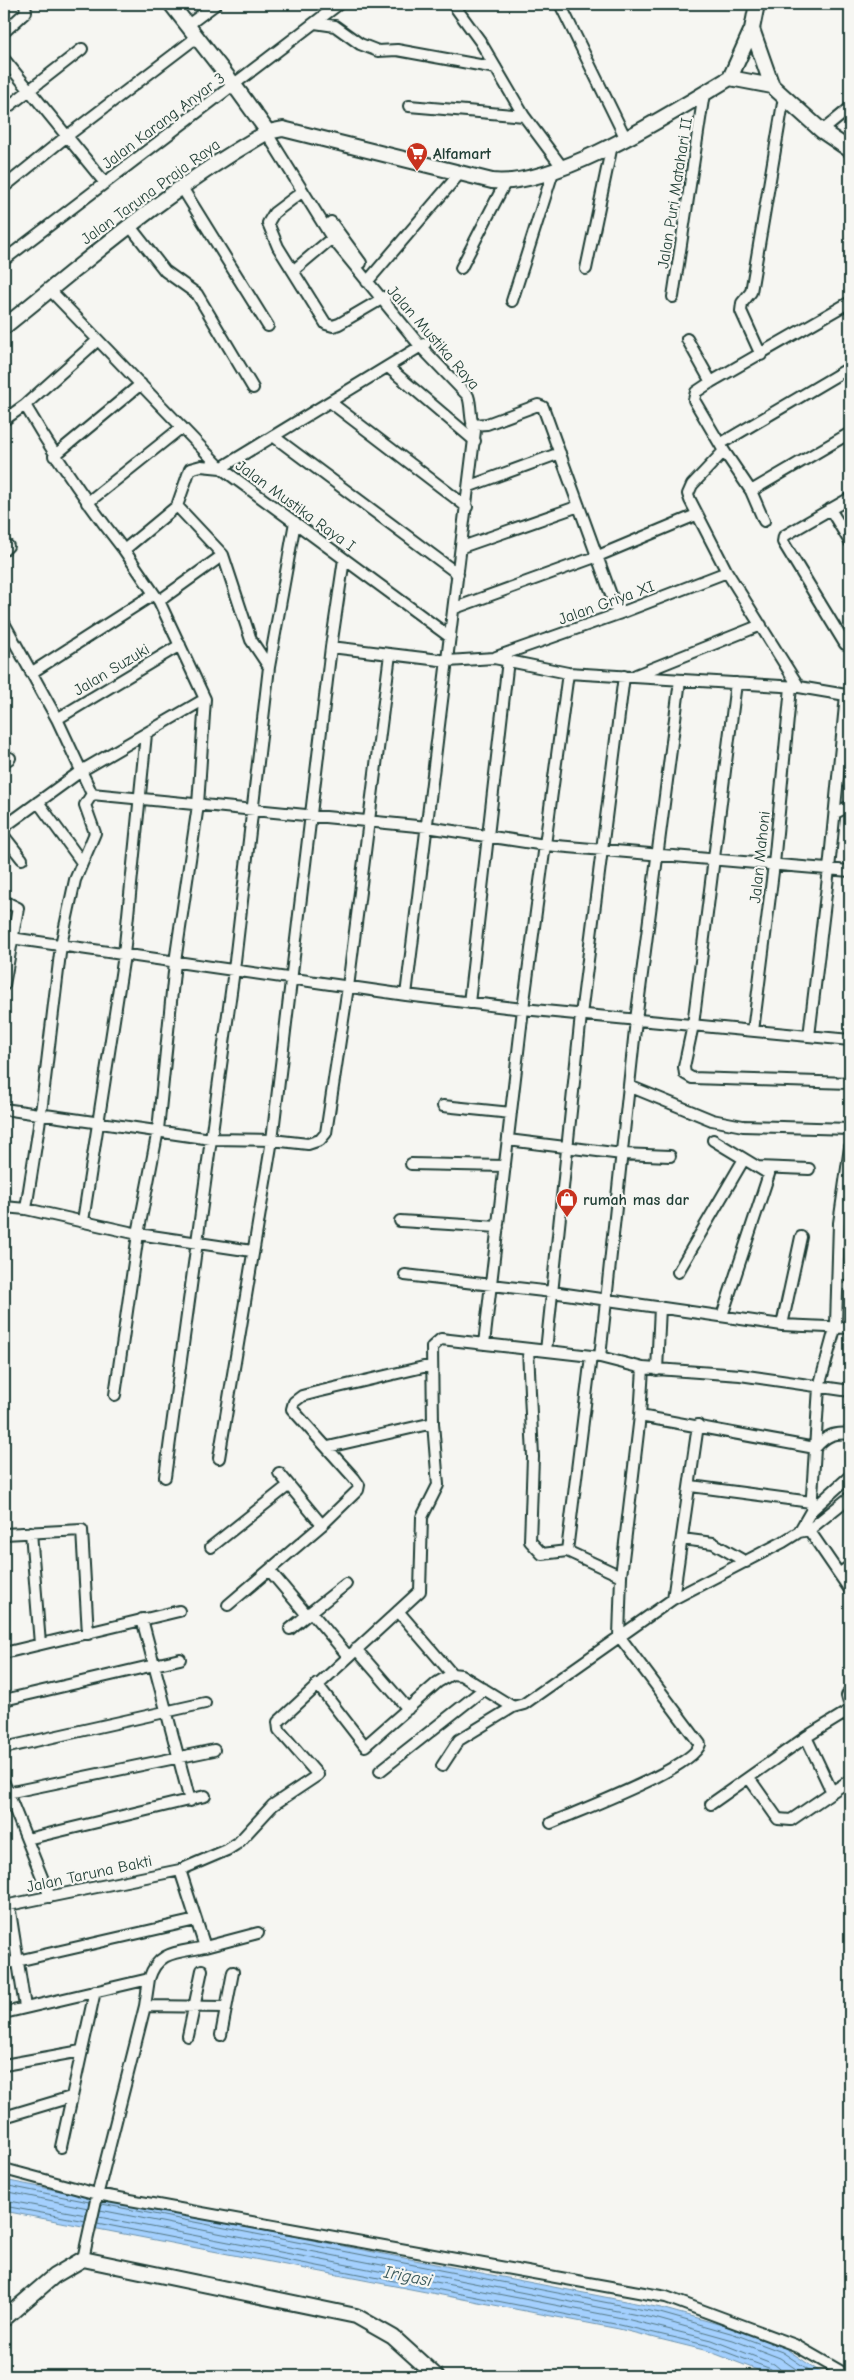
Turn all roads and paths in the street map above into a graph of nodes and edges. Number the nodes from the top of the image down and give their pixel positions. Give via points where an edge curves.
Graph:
1 (25, 4) edge
2 (171, 4) edge
3 (216, 4) edge
4 (339, 4) edge
5 (454, 4) edge
6 (560, 4) edge
7 (757, 4) edge
8 (315, 24) junction
9 (188, 25) junction
10 (752, 29) junction
11 (4, 32) edge
12 (197, 37) junction
13 (82, 49) dead end
14 (4, 59) edge
15 (496, 68) junction
16 (730, 78) junction
17 (234, 84) junction
18 (772, 86) junction
19 (30, 91) junction
20 (704, 93) junction
21 (784, 97) junction
22 (409, 106) dead end
23 (850, 108) edge
24 (4, 110) edge
25 (524, 116) junction
26 (822, 131) junction
27 (268, 132) junction
28 (66, 136) junction
29 (626, 138) junction
30 (612, 145) junction
31 (850, 150) edge
32 (558, 169) junction
33 (460, 172) junction
34 (506, 181) junction
35 (105, 183) junction
36 (181, 186) junction
37 (4, 187) edge
38 (303, 192) junction
39 (129, 225) junction
40 (332, 238) junction
41 (4, 260) edge
42 (461, 268) dead end
43 (586, 269) dead end
44 (294, 270) junction
45 (370, 280) junction
46 (50, 290) junction
47 (673, 297) dead end
48 (384, 298) junction
49 (512, 301) dead end
50 (850, 302) edge
51 (268, 326) dead end
52 (4, 327) edge
53 (687, 339) dead end
54 (98, 340) junction
55 (424, 344) junction
56 (761, 355) junction
57 (388, 368) junction
58 (844, 371) dead end
59 (711, 382) junction
60 (141, 384) junction
61 (253, 388) dead end
62 (330, 402) junction
63 (25, 406) junction
64 (4, 420) edge
65 (182, 427) junction
66 (475, 431) junction
67 (850, 433) edge
68 (273, 436) junction
69 (722, 448) junction
70 (560, 453) junction
71 (54, 456) junction
72 (221, 468) junction
73 (470, 486) junction
74 (751, 491) junction
75 (850, 498) edge
76 (87, 503) junction
77 (177, 506) junction
78 (579, 506) junction
79 (467, 507) junction
80 (830, 510) junction
81 (696, 515) junction
82 (764, 521) dead end
83 (295, 522) junction
84 (850, 542) edge
85 (462, 547) junction
86 (124, 550) junction
87 (224, 555) junction
88 (598, 556) junction
89 (344, 559) junction
90 (728, 572) junction
91 (458, 574) junction
92 (157, 597) junction
93 (455, 608) junction
94 (618, 614) junction
95 (4, 623) edge
96 (761, 625) junction
97 (450, 637) junction
98 (180, 645) junction
99 (850, 645) edge
100 (331, 647) junction
101 (390, 654) junction
102 (494, 658) junction
103 (508, 660) junction
104 (448, 661) junction
105 (269, 667) junction
106 (31, 673) junction
107 (568, 673) junction
108 (628, 676) junction
109 (680, 680) junction
110 (736, 683) junction
111 (795, 687) junction
112 (848, 695) edge
113 (205, 700) junction
114 (57, 719) junction
115 (146, 734) junction
116 (81, 771) junction
117 (92, 794) junction
118 (141, 799) junction
119 (38, 802) junction
120 (198, 805) junction
121 (850, 806) edge
122 (252, 810) junction
123 (835, 813) junction
124 (311, 816) junction
125 (368, 821) junction
126 (4, 827) edge
127 (427, 827) junction
128 (4, 836) edge
129 (488, 836) junction
130 (545, 844) junction
131 (600, 849) junction
132 (658, 854) junction
133 (22, 859) dead end
134 (716, 859) junction
135 (82, 861) junction
136 (774, 864) junction
137 (829, 869) junction
138 (850, 871) edge
139 (4, 901) edge
140 (8, 938) edge
141 (61, 945) junction
142 (124, 955) junction
143 (175, 962) junction
144 (234, 970) junction
145 (291, 979) junction
146 (4, 985) edge
147 (348, 987) junction
148 (406, 995) junction
149 (469, 1003) junction
150 (523, 1009) junction
151 (581, 1015) junction
152 (636, 1020) junction
153 (693, 1025) junction
154 (752, 1031) junction
155 (809, 1036) junction
156 (850, 1040) edge
157 (850, 1082) edge
158 (629, 1086) junction
159 (443, 1106) dead end
160 (4, 1109) edge
161 (511, 1113) junction
162 (41, 1114) junction
163 (97, 1121) junction
164 (850, 1129) edge
165 (158, 1130) junction
166 (211, 1139) junction
167 (272, 1140) junction
168 (508, 1140) junction
169 (713, 1140) dead end
170 (567, 1148) junction
171 (850, 1148) edge
172 (622, 1154) junction
173 (670, 1156) dead end
174 (744, 1159) junction
175 (412, 1164) dead end
176 (505, 1166) junction
177 (758, 1167) junction
178 (809, 1169) dead end
179 (4, 1207) edge
180 (26, 1209) junction
181 (83, 1221) junction
182 (400, 1221) dead end
183 (839, 1223) junction
184 (850, 1224) edge
185 (498, 1227) junction
186 (138, 1234) junction
187 (801, 1237) dead end
188 (197, 1243) junction
189 (252, 1250) junction
190 (678, 1272) dead end
191 (838, 1273) junction
192 (405, 1275) dead end
193 (850, 1275) edge
194 (491, 1285) junction
195 (552, 1292) junction
196 (606, 1300) junction
197 (660, 1307) junction
198 (722, 1316) junction
199 (782, 1325) junction
200 (836, 1325) junction
201 (850, 1328) edge
202 (484, 1344) junction
203 (528, 1349) junction
204 (546, 1351) junction
205 (596, 1356) junction
206 (432, 1365) junction
207 (643, 1368) junction
208 (657, 1370) junction
209 (819, 1387) junction
210 (850, 1391) edge
211 (115, 1395) dead end
212 (640, 1416) junction
213 (433, 1424) junction
214 (698, 1425) junction
215 (850, 1434) edge
216 (328, 1447) junction
217 (815, 1448) junction
218 (220, 1458) dead end
219 (279, 1474) dead end
220 (850, 1476) edge
221 (165, 1477) dead end
222 (289, 1485) junction
223 (691, 1486) junction
224 (850, 1497) edge
225 (811, 1506) junction
226 (322, 1525) junction
227 (804, 1531) junction
228 (31, 1532) junction
229 (4, 1534) edge
230 (682, 1539) junction
231 (211, 1547) dead end
232 (567, 1551) junction
233 (746, 1562) junction
234 (850, 1566) edge
235 (270, 1570) junction
236 (840, 1573) junction
237 (621, 1576) junction
238 (346, 1584) dead end
239 (850, 1590) edge
240 (673, 1599) junction
241 (228, 1605) dead end
242 (179, 1611) dead end
243 (398, 1611) junction
244 (309, 1614) junction
245 (142, 1619) junction
246 (290, 1629) dead end
247 (88, 1634) junction
248 (619, 1636) junction
249 (40, 1644) junction
250 (352, 1652) junction
251 (4, 1653) edge
252 (180, 1659) dead end
253 (154, 1666) junction
254 (452, 1674) junction
255 (317, 1684) junction
256 (484, 1689) junction
257 (850, 1690) edge
258 (4, 1700) edge
259 (205, 1703) dead end
260 (513, 1707) junction
261 (850, 1708) edge
262 (408, 1709) junction
263 (166, 1713) junction
264 (806, 1737) junction
265 (4, 1748) edge
266 (214, 1750) dead end
267 (178, 1757) junction
268 (442, 1766) dead end
269 (380, 1771) dead end
270 (749, 1778) junction
271 (850, 1780) edge
272 (4, 1783) edge
273 (832, 1792) junction
274 (7, 1793) junction
275 (204, 1796) dead end
276 (190, 1801) junction
277 (712, 1804) dead end
278 (551, 1823) dead end
279 (27, 1839) junction
280 (180, 1870) junction
281 (50, 1897) junction
282 (6, 1905) edge
283 (196, 1920) junction
284 (258, 1933) dead end
285 (205, 1947) junction
286 (19, 1961) junction
287 (4, 1964) edge
288 (202, 1970) dead end
289 (233, 1972) dead end
290 (149, 1979) junction
291 (95, 1991) junction
292 (145, 2006) junction
293 (194, 2006) junction
294 (25, 2007) junction
295 (225, 2007) junction
296 (4, 2013) edge
297 (221, 2035) dead end
298 (188, 2036) dead end
299 (81, 2051) junction
300 (4, 2065) edge
301 (71, 2096) junction
302 (4, 2117) edge
303 (61, 2147) dead end
304 (4, 2169) edge
305 (96, 2197) junction
306 (84, 2253) junction
307 (4, 2319) edge
308 (436, 2376) edge
309 (849, 2376) edge

1 - 11 street via 26,12
2 - 9 street
3 - 9 street
4 - 8 street, Jalan Karang Anyar 3
5 - 15 street
6 - 29 street
7 - 10 street
8 - 15 street via 335,26 360,44 378,50 397,50
8 - 17 street, Jalan Karang Anyar 3
9 - 12 street
10 - 16 street
10 - 18 street
12 - 17 street
12 - 28 street
13 - 19 street
14 - 19 street
15 - 25 street
16 - 18 street
16 - 20 street
17 - 27 street
17 - 35 street, Jalan Karang Anyar 3
18 - 21 street
19 - 24 street
19 - 28 street
20 - 29 street
20 - 47 street, Jalan Puri Matahari II
21 - 26 street
21 - 56 street via 751,292 742,303 741,311
22 - 25 street
23 - 26 street
25 - 32 street
26 - 31 street
27 - 33 street via 283,129
27 - 36 street, Jalan Taruna Praja Raya
27 - 38 street, Jalan Mustika Raya
27 - 45 street, Jalan Mustika Raya via 276,138
28 - 35 street
28 - 37 street
29 - 30 street
30 - 32 street
30 - 43 street
32 - 34 street
32 - 49 street
33 - 34 street via 492,181
33 - 45 street
34 - 42 street
35 - 41 street, Jalan Karang Anyar 3
36 - 39 street, Jalan Taruna Praja Raya
36 - 51 street
38 - 40 street, Jalan Mustika Raya
38 - 44 street via 274,213 268,224 271,235
39 - 46 street, Jalan Taruna Praja Raya
39 - 61 street via 165,271 198,294
40 - 44 street
40 - 45 street, Jalan Mustika Raya
44 - 48 street via 326,324 339,324
45 - 48 street, Jalan Mustika Raya
46 - 52 street, Jalan Taruna Praja Raya
46 - 54 street
48 - 55 street, Jalan Mustika Raya
50 - 56 street
53 - 59 street
54 - 60 street
54 - 63 street
55 - 57 street, Jalan Mustika Raya I
55 - 66 street, Jalan Mustika Raya via 472,391 477,403
56 - 59 street
57 - 62 street, Jalan Mustika Raya I
57 - 66 street
58 - 69 street
59 - 69 street via 696,392 694,400
60 - 65 street
60 - 71 street
62 - 68 street, Jalan Mustika Raya I
62 - 79 street
63 - 64 street
63 - 71 street
65 - 72 street
65 - 76 street
66 - 70 street via 538,405
66 - 73 street, Jalan Mustika Raya
67 - 74 street
68 - 72 street, Jalan Mustika Raya I
68 - 91 street
69 - 74 street
69 - 81 street via 689,490
70 - 73 street
70 - 78 street
71 - 76 street
72 - 77 street via 201,466 190,469
72 - 83 street, Jalan Mustika Raya I
73 - 79 street, Jalan Mustika Raya
74 - 82 street
75 - 80 street
76 - 86 street
77 - 86 street
77 - 87 street
78 - 85 street
78 - 88 street
79 - 85 street, Jalan Mustika Raya
80 - 84 street
80 - 99 street via 784,536 783,542 844,644
81 - 88 street
81 - 90 street
83 - 89 street, Jalan Mustika Raya I
83 - 105 street
85 - 91 street, Jalan Mustika Raya
86 - 92 street
87 - 92 street
87 - 105 street via 251,640
88 - 93 street
88 - 94 street
89 - 97 street, Jalan Mustika Raya I
89 - 100 street
90 - 94 street, Jalan Griya XI
90 - 96 street
91 - 93 street, Jalan Mustika Raya
92 - 98 street
92 - 106 street
93 - 97 street, Jalan Mustika Raya
94 - 102 street, Jalan Griya XI
95 - 106 street
96 - 108 street
96 - 111 street
97 - 104 street, Jalan Mustika Raya
98 - 113 street
98 - 114 street, Jalan Suzuki
100 - 101 street
100 - 124 street
101 - 104 street
101 - 125 street
102 - 103 street
102 - 104 street
103 - 107 street
103 - 129 street
104 - 127 street, Jalan Mustika Raya
105 - 122 street
106 - 114 street
107 - 108 street
107 - 130 street
108 - 109 street
108 - 131 street
109 - 110 street
109 - 132 street
110 - 111 street
110 - 134 street
111 - 112 street
111 - 136 street, Jalan Mahoni
112 - 123 street
113 - 115 street
113 - 120 street
114 - 116 street
115 - 116 street
115 - 118 street
116 - 117 street
116 - 119 street
117 - 118 street
117 - 135 street via 85,805 95,833
118 - 120 street
118 - 142 street
119 - 126 street
119 - 135 street
120 - 122 street
120 - 143 street
121 - 123 street
122 - 124 street
122 - 144 street
123 - 137 street
124 - 125 street
124 - 145 street
125 - 127 street
125 - 147 street
127 - 129 street
127 - 148 street, Jalan Mustika Raya
128 - 133 street
129 - 130 street
129 - 149 street
130 - 131 street
130 - 150 street
131 - 132 street
131 - 151 street
132 - 134 street
132 - 152 street
134 - 136 street
134 - 153 street
135 - 141 street
136 - 137 street
136 - 154 street, Jalan Mahoni
137 - 138 street
137 - 155 street
139 - 140 street via 18,908
140 - 141 street
140 - 146 street
141 - 142 street
141 - 162 street
142 - 143 street
142 - 163 street
143 - 144 street
143 - 165 street
144 - 145 street
144 - 166 street
145 - 147 street
145 - 167 street
147 - 148 street
147 - 167 street via 326,1133 320,1140 308,1144
148 - 149 street
149 - 150 street
150 - 151 street
150 - 161 street
151 - 152 street
151 - 170 street
152 - 153 street
152 - 158 street
153 - 154 street
153 - 157 street via 684,1067 685,1074 692,1078
154 - 155 street
155 - 156 street
158 - 164 street via 720,1121 743,1126
158 - 172 street
159 - 161 street
160 - 162 street
161 - 168 street
162 - 163 street
162 - 180 street
163 - 165 street
163 - 181 street
165 - 166 street
165 - 186 street
166 - 167 street
166 - 188 street
167 - 189 street
168 - 170 street
168 - 176 street
169 - 174 street
170 - 172 street
170 - 195 street
171 - 183 street
172 - 173 street
172 - 196 street
174 - 177 street
174 - 190 street
175 - 176 street
176 - 185 street
177 - 178 street
177 - 198 street via 769,1174
179 - 180 street
180 - 181 street
181 - 186 street
182 - 185 street
183 - 184 street
183 - 191 street
185 - 194 street
186 - 188 street
186 - 211 street
187 - 199 street
188 - 189 street
188 - 221 street
189 - 218 street
191 - 193 street
191 - 200 street
192 - 194 street
194 - 195 street
194 - 202 street
195 - 196 street
195 - 204 street
196 - 197 street
196 - 205 street
197 - 198 street
197 - 208 street
198 - 199 street
199 - 200 street
200 - 201 street
200 - 209 street
202 - 203 street
202 - 206 street via 441,1339 432,1347
203 - 204 street
203 - 232 street via 533,1456 530,1541 542,1554
204 - 205 street
205 - 207 street
205 - 232 street
206 - 213 street
206 - 216 street via 302,1396 294,1402 292,1409
207 - 208 street
207 - 212 street
208 - 209 street via 740,1375
209 - 210 street
209 - 217 street
212 - 214 street
212 - 237 street
213 - 216 street
213 - 243 street via 438,1485 422,1517 422,1586 418,1594
214 - 217 street
214 - 223 street
215 - 217 street via 833,1433
216 - 226 street via 359,1485 358,1490
217 - 225 street
219 - 222 street
220 - 225 street
222 - 226 street
222 - 231 street
223 - 225 street
223 - 230 street
224 - 227 street
225 - 227 street
226 - 235 street
227 - 233 street
227 - 236 street
228 - 229 street
228 - 247 street via 82,1530
228 - 249 street
230 - 233 street via 713,1543
230 - 240 street
232 - 237 street
233 - 240 street
234 - 236 street
235 - 241 street
235 - 244 street
236 - 239 street
237 - 248 street
238 - 244 street
240 - 248 street
242 - 245 street
243 - 250 street
243 - 254 street
244 - 246 street
244 - 250 street
245 - 247 street
245 - 253 street
247 - 249 street
248 - 260 street via 524,1704
248 - 278 street via 696,1736 699,1750 657,1777
249 - 251 street
250 - 255 street
250 - 262 street
252 - 253 street
253 - 258 street
253 - 263 street
254 - 256 street via 461,1675
254 - 262 street
255 - 262 street via 366,1746
255 - 280 street, Jalan Taruna Bakti via 278,1722 280,1730 318,1775 273,1805 238,1843
256 - 260 street
256 - 269 street
257 - 261 street via 847,1696
259 - 263 street
260 - 268 street via 458,1740
261 - 264 street
263 - 265 street
263 - 267 street
264 - 270 street
264 - 273 street
266 - 267 street
267 - 274 street
267 - 276 street
270 - 273 street via 778,1819 791,1820
270 - 277 street
271 - 273 street
272 - 274 street
274 - 279 street
275 - 276 street
276 - 279 street
279 - 281 street
280 - 281 street, Jalan Taruna Bakti
280 - 283 street
281 - 282 street, Jalan Taruna Bakti
282 - 286 street
283 - 285 street
283 - 286 street
284 - 285 street
285 - 290 street via 165,1955 156,1963
286 - 287 street
286 - 294 street
288 - 293 street
289 - 295 street
290 - 291 street
290 - 292 street
291 - 294 street
291 - 299 street
292 - 293 street
292 - 305 street
293 - 295 street
293 - 298 street
294 - 296 street
295 - 297 street
299 - 300 street
299 - 301 street
301 - 302 street
301 - 303 street
304 - 305 street
305 - 306 street
305 - 309 street via 666,2297 795,2346
306 - 307 street
306 - 308 street via 356,2316 393,2337

